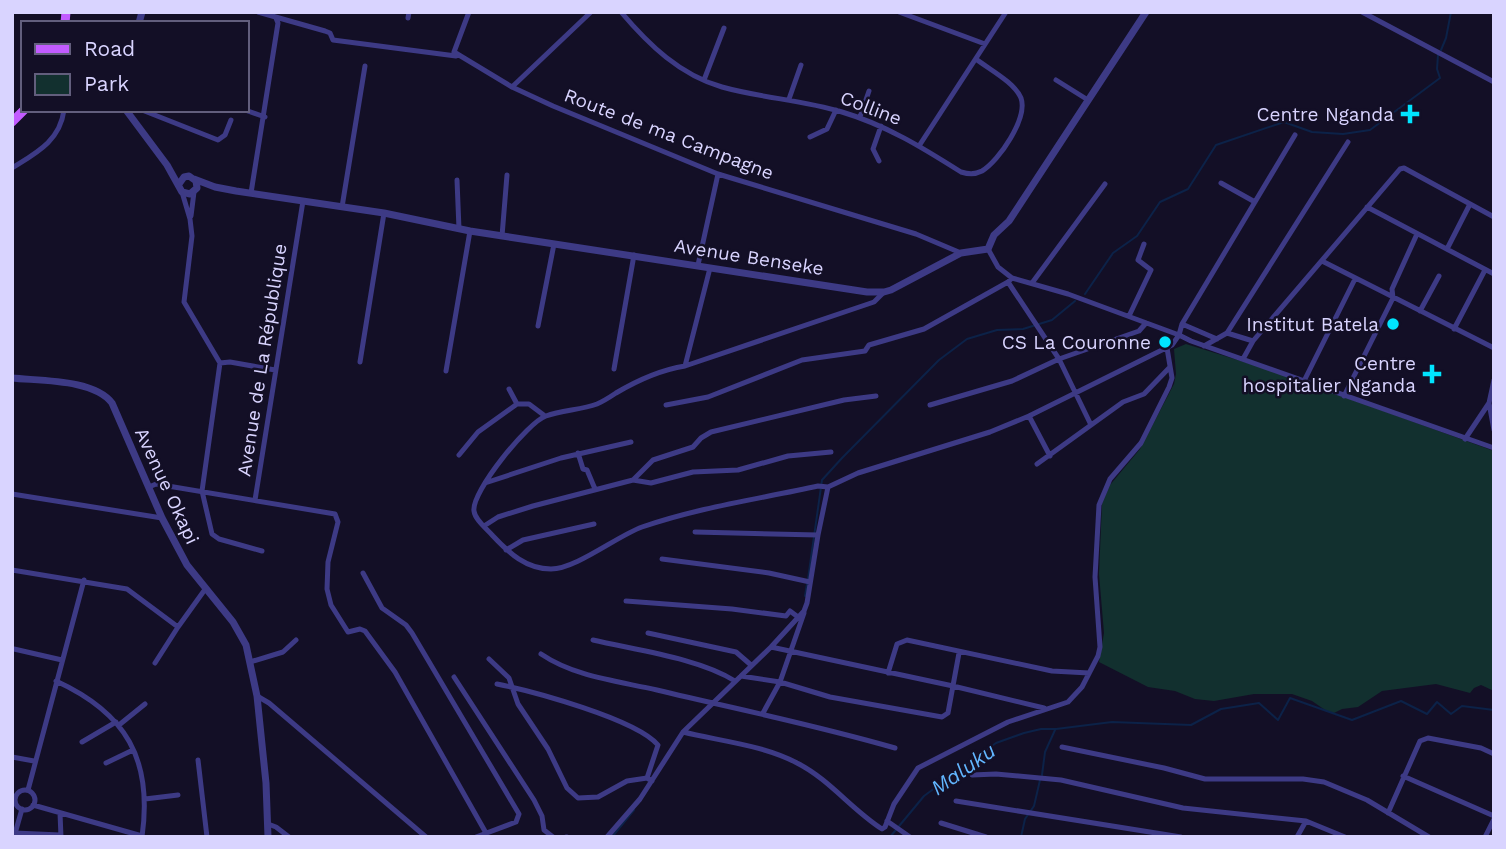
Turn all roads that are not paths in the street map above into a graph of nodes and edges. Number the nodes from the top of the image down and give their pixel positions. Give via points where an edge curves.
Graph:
1 (258, 12) edge
2 (469, 12) edge
3 (591, 12) edge
4 (621, 12) edge
5 (899, 12) edge
6 (1006, 12) edge
7 (1146, 12) edge
8 (1362, 12) edge
9 (274, 17) junction
10 (724, 28) dead end
11 (985, 44) junction
12 (456, 54) junction
13 (976, 59) junction
14 (801, 65) dead end
15 (365, 66) dead end
16 (1056, 79) dead end
17 (704, 80) junction
18 (1494, 82) edge
19 (512, 87) junction
20 (869, 91) dead end
21 (789, 99) junction
22 (1088, 100) junction
23 (836, 110) junction
24 (248, 111) edge
25 (64, 112) edge
26 (127, 112) edge
27 (147, 112) edge
28 (265, 117) junction
29 (860, 117) junction
30 (231, 120) dead end
31 (881, 126) junction
32 (1295, 135) dead end
33 (810, 137) dead end
34 (1349, 142) dead end
35 (919, 146) junction
36 (879, 161) dead end
37 (167, 165) junction
38 (12, 168) edge
39 (718, 174) junction
40 (507, 175) dead end
41 (192, 177) junction
42 (457, 180) dead end
43 (1221, 183) dead end
44 (1105, 184) dead end
45 (215, 187) junction
46 (181, 188) junction
47 (195, 190) junction
48 (251, 194) junction
49 (303, 201) junction
50 (1255, 202) junction
51 (1470, 204) junction
52 (1367, 207) junction
53 (342, 208) junction
54 (384, 213) junction
55 (1494, 217) edge
56 (190, 219) junction
57 (459, 229) junction
58 (470, 231) junction
59 (1417, 234) junction
60 (502, 236) junction
61 (554, 244) junction
62 (1144, 244) dead end
63 (988, 249) junction
64 (1447, 249) junction
65 (961, 253) junction
66 (634, 255) junction
67 (1322, 261) junction
68 (698, 265) junction
69 (710, 268) junction
70 (1485, 270) junction
71 (1494, 274) edge
72 (1439, 276) dead end
73 (1355, 279) junction
74 (1010, 280) junction
75 (1032, 283) junction
76 (884, 292) junction
77 (1393, 298) junction
78 (1420, 311) junction
79 (1129, 316) junction
80 (1146, 323) junction
81 (1182, 324) junction
82 (538, 326) dead end
83 (1454, 329) junction
84 (1227, 333) junction
85 (1180, 335) junction
86 (1217, 339) junction
87 (1253, 341) junction
88 (1204, 346) junction
89 (1167, 348) junction
90 (1494, 348) edge
91 (1059, 359) junction
92 (1243, 359) junction
93 (360, 362) dead end
94 (220, 363) junction
95 (685, 366) junction
96 (1170, 367) junction
97 (614, 369) dead end
98 (275, 370) junction
99 (446, 371) dead end
100 (12, 378) edge
101 (1304, 380) junction
102 (1494, 380) edge
103 (509, 388) dead end
104 (1074, 392) junction
105 (876, 396) dead end
106 (1344, 396) junction
107 (1489, 403) junction
108 (517, 404) junction
109 (666, 405) dead end
110 (930, 405) dead end
111 (545, 416) junction
112 (1028, 416) junction
113 (1091, 425) junction
114 (1494, 429) edge
115 (1465, 439) junction
116 (631, 442) dead end
117 (1494, 448) edge
118 (831, 452) dead end
119 (578, 453) junction
120 (459, 455) dead end
121 (1050, 456) junction
122 (1037, 464) dead end
123 (633, 481) junction
124 (485, 483) junction
125 (828, 486) junction
126 (149, 487) junction
127 (595, 489) junction
128 (202, 491) junction
129 (12, 494) edge
130 (255, 500) junction
131 (162, 518) junction
132 (594, 524) dead end
133 (484, 526) junction
134 (695, 532) dead end
135 (818, 534) junction
136 (506, 550) junction
137 (262, 551) dead end
138 (662, 559) dead end
139 (12, 569) edge
140 (363, 573) dead end
141 (85, 580) junction
142 (810, 582) junction
143 (206, 588) junction
144 (626, 601) dead end
145 (807, 603) junction
146 (795, 615) junction
147 (178, 627) junction
148 (648, 633) dead end
149 (296, 640) dead end
150 (593, 640) dead end
151 (771, 647) junction
152 (14, 649) edge
153 (792, 651) junction
154 (959, 653) junction
155 (541, 654) dead end
156 (489, 659) dead end
157 (62, 660) junction
158 (250, 662) junction
159 (155, 663) dead end
160 (751, 664) junction
161 (888, 673) junction
162 (1089, 673) junction
163 (741, 676) junction
164 (454, 677) dead end
165 (56, 681) junction
166 (735, 681) junction
167 (780, 682) junction
168 (496, 684) dead end
169 (953, 686) junction
170 (512, 687) junction
171 (257, 696) junction
172 (712, 703) junction
173 (145, 704) dead end
174 (1045, 709) junction
175 (763, 713) junction
176 (118, 723) junction
177 (683, 732) junction
178 (82, 742) dead end
179 (1062, 747) dead end
180 (895, 748) dead end
181 (133, 750) junction
182 (1494, 754) edge
183 (12, 757) edge
184 (198, 760) dead end
185 (34, 761) junction
186 (106, 764) dead end
187 (972, 775) dead end
188 (1403, 776) junction
189 (649, 779) junction
190 (28, 790) junction
191 (178, 795) dead end
192 (145, 799) junction
193 (956, 801) dead end
194 (33, 804) junction
195 (17, 807) edge
196 (60, 813) junction
197 (1388, 813) junction
198 (1494, 817) edge
199 (1306, 821) junction
200 (941, 822) dead end
201 (890, 823) junction
202 (268, 824) junction
203 (616, 827) junction
204 (486, 833) junction
205 (14, 835) edge
206 (60, 836) edge
207 (142, 836) edge
208 (207, 837) edge
209 (268, 837) edge
210 (289, 837) edge
211 (426, 837) edge
212 (476, 837) edge
213 (553, 837) edge
214 (607, 837) edge
215 (619, 837) edge
216 (910, 837) edge
217 (986, 837) edge
218 (1181, 837) edge
219 (1297, 837) edge
220 (1345, 837) edge
221 (1429, 837) edge
222 (1485, 837) edge

1 - 9 street
2 - 12 street
3 - 19 street
4 - 17 street, Colline via 669,61
5 - 11 street
6 - 11 street
7 - 22 street
8 - 18 street
9 - 12 street via 325,31 333,40
9 - 28 street via 278,23
10 - 17 street
11 - 13 street
12 - 19 street, Route de ma Campagne
13 - 35 street
13 - 35 street, Colline via 1012,86 1022,101 1020,122 998,155 982,171 970,174
14 - 21 street
15 - 53 street
16 - 22 street
17 - 21 street, Colline
19 - 39 street, Route de ma Campagne
20 - 29 street
21 - 23 street, Colline
22 - 63 street
23 - 29 street, Colline
23 - 33 street via 827,129
24 - 28 street
25 - 38 street via 59,132 48,144
26 - 37 street
27 - 30 street via 218,140
28 - 48 street
29 - 31 street, Colline
31 - 35 street, Colline
31 - 36 street via 873,149
32 - 50 street
34 - 84 street
37 - 41 street
37 - 46 street
39 - 65 street, Route de ma Campagne via 916,234
39 - 68 street
40 - 60 street
41 - 45 street
41 - 46 street via 184,177
41 - 47 street
42 - 57 street
43 - 50 street
44 - 75 street
45 - 47 street
45 - 48 street, Avenue Benseke
46 - 47 street via 186,194
46 - 56 street
47 - 56 street
48 - 49 street, Avenue Benseke
49 - 53 street, Avenue Benseke
49 - 98 street, Avenue de La République
50 - 81 street
51 - 52 street via 1402,168
51 - 55 street
51 - 64 street
52 - 59 street
52 - 67 street
53 - 54 street, Avenue Benseke
54 - 57 street, Avenue Benseke
54 - 93 street
56 - 94 street via 184,302
57 - 58 street, Avenue Benseke
58 - 60 street, Avenue Benseke
58 - 99 street
59 - 64 street
59 - 77 street via 1392,289
60 - 61 street, Avenue Benseke
61 - 66 street, Avenue Benseke
61 - 82 street
62 - 79 street via 1138,260 1151,270
63 - 65 street
63 - 74 street
64 - 70 street
65 - 76 street
66 - 68 street, Avenue Benseke
66 - 97 street
67 - 73 street
67 - 87 street
68 - 69 street, Avenue Benseke
69 - 76 street, Avenue Benseke
69 - 95 street
70 - 71 street
70 - 83 street
72 - 78 street
73 - 77 street
73 - 101 street
74 - 75 street
74 - 91 street
74 - 109 street via 924,329 869,345 865,351 802,360 708,397
75 - 79 street
76 - 95 street via 874,302
77 - 78 street
77 - 106 street
78 - 83 street
79 - 80 street
80 - 85 street
80 - 91 street via 1139,331
81 - 85 street
81 - 86 street
83 - 90 street
84 - 86 street
84 - 87 street
85 - 88 street
85 - 89 street
86 - 88 street
87 - 92 street
88 - 92 street
89 - 96 street
89 - 104 street
91 - 104 street
91 - 110 street via 1012,381
92 - 101 street
94 - 98 street
94 - 128 street
95 - 111 street via 664,370 599,403
96 - 113 street via 1144,394 1123,402
96 - 162 street via 1169,387 1141,443 1115,472 1101,499 1096,564 1101,640
98 - 130 street, Avenue de La République
100 - 126 street, Avenue Okapi via 63,383 107,396
101 - 106 street
102 - 107 street
103 - 108 street
104 - 112 street
104 - 113 street
105 - 123 street via 711,432 693,447 653,460
106 - 115 street
107 - 114 street
107 - 115 street
108 - 111 street via 529,404
108 - 120 street via 478,432
111 - 124 street via 532,424
112 - 121 street
112 - 125 street
113 - 121 street
115 - 117 street
116 - 119 street
118 - 123 street via 788,456 738,470 693,472 651,483
119 - 124 street
119 - 127 street
121 - 122 street
123 - 127 street
124 - 133 street via 473,509
125 - 135 street
125 - 136 street via 750,498 644,526 553,569 519,561
126 - 128 street, Avenue de La République via 156,484
126 - 131 street, Avenue Okapi
127 - 133 street via 498,517
128 - 130 street, Avenue de La République
128 - 137 street via 212,534
129 - 131 street
130 - 204 street via 338,517 328,562 331,606 348,632 365,631 387,660
131 - 143 street, Avenue Okapi via 187,565
132 - 136 street via 523,540
133 - 136 street
134 - 135 street
135 - 142 street
138 - 142 street
139 - 141 street
140 - 204 street via 382,608 406,625 519,814 516,822
141 - 147 street via 127,589
141 - 157 street
142 - 145 street
143 - 147 street
143 - 158 street, Avenue Okapi via 233,622
144 - 146 street via 778,616 790,611
145 - 146 street
145 - 153 street
146 - 151 street
147 - 159 street
148 - 160 street via 736,652
149 - 158 street via 282,652
150 - 166 street via 702,666
151 - 153 street
151 - 160 street
152 - 157 street
153 - 161 street
153 - 167 street
154 - 161 street via 907,640 897,644
154 - 162 street via 1052,671
154 - 169 street
155 - 172 street via 571,671
156 - 170 street via 503,670
157 - 165 street
158 - 171 street, Avenue Okapi
160 - 163 street
161 - 169 street
162 - 174 street via 1076,696
163 - 166 street
163 - 167 street
164 - 213 street via 534,800 544,830
165 - 176 street via 79,691
165 - 185 street
166 - 172 street
167 - 169 street via 830,697 942,717 948,713
167 - 175 street
168 - 170 street
169 - 174 street
170 - 189 street via 592,712 648,736 658,745
170 - 189 street via 567,788 578,799 598,797 627,781
171 - 202 street, Avenue Okapi
171 - 211 street
172 - 175 street
172 - 177 street
173 - 176 street
174 - 201 street via 1008,722 918,768 894,804
175 - 180 street
176 - 178 street
176 - 181 street
177 - 189 street
177 - 201 street via 778,754 816,775 878,827
179 - 197 street via 1205,779 1325,782
181 - 186 street
181 - 192 street via 143,776
182 - 188 street via 1428,738 1420,741
183 - 185 street
184 - 208 street
185 - 190 street
187 - 199 street via 1061,780 1183,807
188 - 197 street
188 - 198 street
189 - 203 street
190 - 194 street
190 - 195 street via 17,794
191 - 192 street
192 - 207 street
193 - 218 street
194 - 195 street
194 - 196 street
195 - 205 street
196 - 206 street
196 - 207 street
197 - 221 street
198 - 222 street
199 - 219 street
199 - 220 street
200 - 217 street
201 - 216 street
202 - 209 street, Avenue Okapi
202 - 210 street
203 - 214 street
203 - 215 street
204 - 212 street
205 - 206 street

